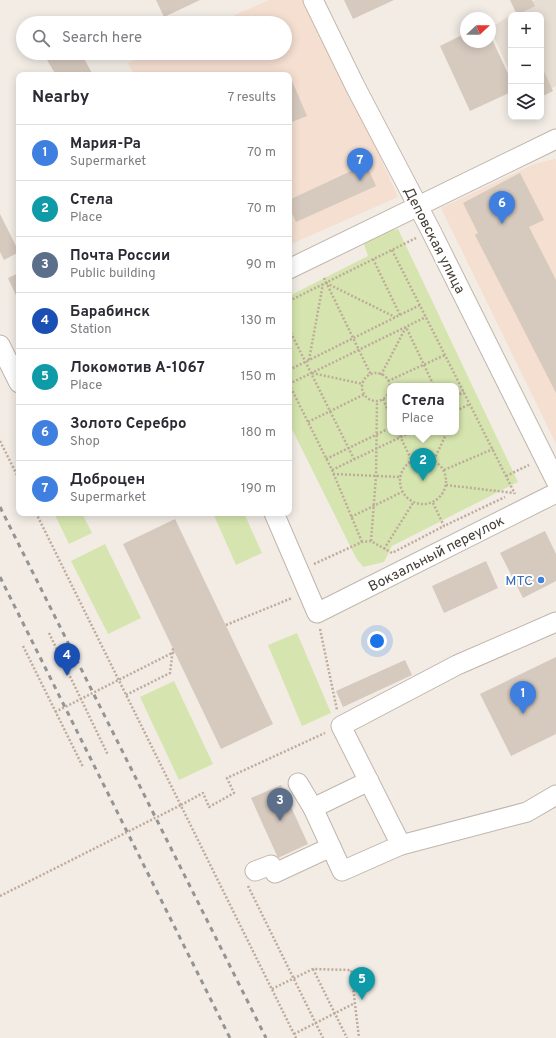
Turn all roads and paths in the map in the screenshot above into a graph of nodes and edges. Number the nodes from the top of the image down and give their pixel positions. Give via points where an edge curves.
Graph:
1 (313, 0) edge
2 (556, 139) edge
3 (419, 206) junction
4 (431, 231) junction
5 (392, 250) junction
6 (373, 259) junction
7 (292, 268) edge
8 (324, 278) dead end
9 (324, 283) junction
10 (292, 299) edge
11 (420, 305) junction
12 (400, 315) junction
13 (426, 317) junction
14 (395, 318) junction
15 (406, 327) junction
16 (292, 334) edge
17 (354, 338) junction
18 (0, 345) edge
19 (359, 350) junction
20 (445, 355) junction
21 (307, 361) junction
22 (424, 364) junction
23 (292, 368) edge
24 (311, 373) junction
25 (381, 374) junction
26 (371, 375) junction
27 (16, 377) edge
28 (388, 381) joint
29 (292, 382) edge
30 (433, 383) edge
31 (363, 384) junction
32 (292, 390) edge
33 (464, 392) junction
34 (364, 394) junction
35 (459, 394) edge
36 (387, 395) edge
37 (382, 399) junction
38 (377, 401) junction
39 (470, 404) junction
40 (387, 409) edge
41 (459, 409) edge
42 (330, 411) junction
43 (308, 422) junction
44 (387, 429) edge
45 (376, 434) junction
46 (405, 435) edge
47 (446, 435) edge
48 (401, 437) junction
49 (0, 441) edge
50 (348, 448) junction
51 (493, 448) junction
52 (375, 449) junction
53 (544, 457) junction
54 (326, 459) junction
55 (354, 459) junction
56 (434, 460) junction
57 (412, 461) junction
58 (444, 470) junction
59 (332, 472) junction
60 (16, 474) edge
61 (376, 476) junction
62 (506, 476) junction
63 (400, 477) junction
64 (556, 481) edge
65 (446, 485) junction
66 (402, 492) junction
67 (514, 493) junction
68 (556, 493) edge
69 (413, 503) junction
70 (433, 503) junction
71 (373, 506) junction
72 (521, 511) junction
73 (37, 516) edge
74 (275, 516) edge
75 (351, 517) junction
76 (444, 526) junction
77 (371, 541) junction
78 (362, 542) junction
79 (384, 549) junction
80 (299, 571) junction
81 (308, 592) junction
82 (317, 613) junction
83 (556, 622) edge
84 (226, 625) dead end
85 (49, 633) dead end
86 (23, 646) dead end
87 (173, 648) dead end
88 (174, 652) dead end
89 (126, 695) junction
90 (81, 699) junction
91 (55, 712) junction
92 (341, 726) junction
93 (108, 755) dead end
94 (83, 767) dead end
95 (370, 781) junction
96 (298, 784) dead end
97 (556, 795) edge
98 (313, 808) junction
99 (331, 846) junction
100 (401, 846) junction
101 (255, 870) joint
102 (0, 896) edge
103 (313, 969) junction
104 (293, 979) junction
105 (272, 989) junction
106 (355, 1003) junction
107 (335, 1014) junction
108 (316, 1024) junction
109 (294, 1034) junction
110 (296, 1038) edge
111 (323, 1038) edge
112 (347, 1038) edge
113 (359, 1038) edge

1 - 3 street, Деповская улица via 355,86
2 - 3 street
3 - 4 street, Деповская улица
3 - 7 street
4 - 5 path
4 - 53 street, Деповская улица
5 - 6 path
5 - 11 path
6 - 9 path
6 - 12 path
8 - 9 path
9 - 10 path
9 - 14 path
9 - 17 path
9 - 21 path
11 - 12 path
11 - 13 path
12 - 14 path
13 - 15 path
13 - 20 path
14 - 17 path
15 - 19 path
15 - 22 path
15 - 25 path
16 - 21 path
17 - 19 path
17 - 21 path
18 - 27 street
19 - 24 path
19 - 26 path
20 - 22 path
20 - 33 path
21 - 23 path
21 - 24 path
22 - 28 path
22 - 30 path
24 - 29 path
24 - 31 path
24 - 42 path
25 - 26 path
25 - 28 path
26 - 31 path
31 - 34 path
32 - 43 path
33 - 35 path
33 - 39 path
34 - 38 path
34 - 42 path
36 - 37 path
37 - 38 path
37 - 40 path
38 - 45 path
39 - 41 path
39 - 51 path
42 - 43 path
42 - 50 path
43 - 54 path
44 - 45 path
45 - 50 path
45 - 52 path
46 - 48 path
47 - 56 path
48 - 52 path
48 - 57 path
49 - 60 path
50 - 54 path
50 - 55 path
51 - 58 path
51 - 62 path
52 - 55 path
52 - 61 path
53 - 62 path
53 - 64 street, Деповская улица
54 - 59 path
55 - 59 path
56 - 57 path via 420,458
56 - 58 path
57 - 63 path
58 - 65 path
59 - 61 path
59 - 75 path
61 - 63 path
61 - 71 path
62 - 67 path
63 - 66 path
65 - 67 path
65 - 70 path via 440,498
66 - 69 path
66 - 71 path
67 - 72 path
67 - 76 path
68 - 72 street, Вокзальный переулок
69 - 70 path
69 - 79 path
70 - 76 path
71 - 75 path
71 - 77 path
72 - 82 street, Вокзальный переулок
73 - 89 path
74 - 80 street
75 - 78 path
76 - 79 path via 392,553
77 - 78 path
77 - 79 path
78 - 80 path
80 - 81 street
81 - 82 street
81 - 84 path
82 - 92 path
83 - 92 street via 457,665
85 - 90 path
86 - 91 path
87 - 89 path via 170,673
88 - 90 path, bridge
89 - 105 path
90 - 91 path, bridge
90 - 93 path
91 - 94 path
92 - 95 street
92 - 102 path, bridge via 227,778 234,793 209,807 203,793
95 - 98 street
95 - 100 street
96 - 98 street
97 - 100 street via 527,812
98 - 99 street
99 - 100 street via 342,871
99 - 101 street via 275,873 271,865
101 - 104 path via 246,874 245,879
103 - 104 path
103 - 106 path via 351,970
103 - 107 path
104 - 105 path
104 - 108 path
105 - 109 path
106 - 107 path
106 - 113 path
107 - 108 path
107 - 112 path
108 - 109 path
108 - 111 path
109 - 110 path

